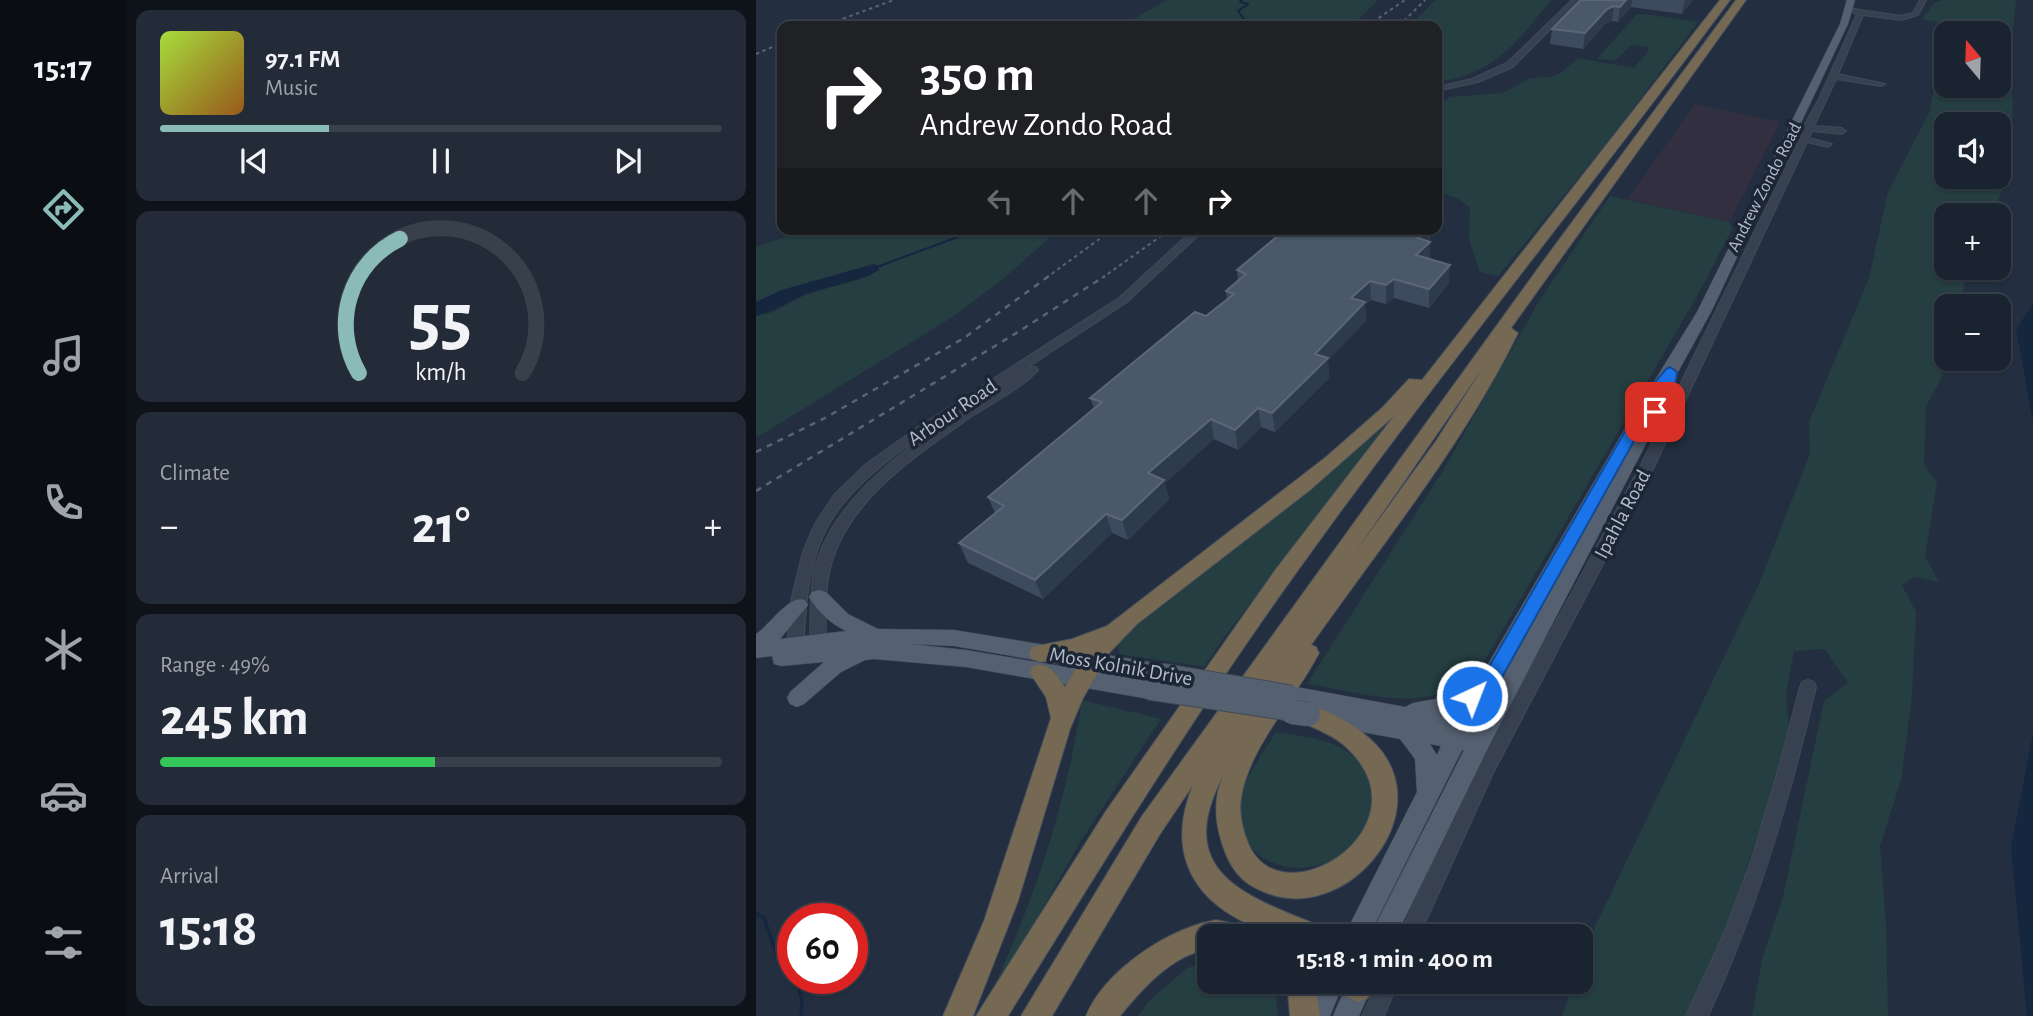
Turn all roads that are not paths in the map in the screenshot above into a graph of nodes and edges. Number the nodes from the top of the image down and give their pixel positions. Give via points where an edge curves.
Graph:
1 (1570, 0) edge
2 (1576, 0) edge
3 (1724, 0) edge
4 (1741, 0) edge
5 (1923, 0) edge
6 (1854, 8) edge
7 (1833, 76) junction
8 (1881, 84) dead end
9 (1442, 87) edge
10 (1442, 87) edge
11 (1842, 131) dead end
12 (1811, 136) junction
13 (1828, 144) dead end
14 (1194, 235) edge
15 (1206, 235) edge
16 (1514, 270) junction
17 (1532, 288) junction
18 (1098, 322) junction
19 (1643, 437) junction
20 (1405, 498) junction
21 (819, 597) junction
22 (798, 605) junction
23 (1116, 630) junction
24 (868, 643) junction
25 (756, 647) edge
26 (817, 648) junction
27 (795, 651) junction
28 (756, 660) edge
29 (1041, 663) junction
30 (1086, 671) junction
31 (1155, 682) junction
32 (1808, 687) dead end
33 (1485, 690) junction
34 (797, 698) dead end
35 (1371, 710) junction
36 (1324, 714) junction
37 (1063, 721) junction
38 (1406, 730) junction
39 (1460, 733) junction
40 (1482, 737) junction
41 (1426, 795) junction
42 (1284, 924) edge
43 (1362, 924) edge
44 (1389, 924) edge
45 (1414, 924) edge
46 (1197, 937) edge
47 (1303, 994) edge
48 (1339, 994) edge
49 (1349, 994) edge
50 (1383, 994) edge
51 (958, 1016) edge
52 (991, 1016) edge
53 (1036, 1016) edge
54 (1101, 1016) edge
55 (1306, 1016) edge
56 (1317, 1016) edge
57 (1346, 1016) edge
58 (1373, 1016) edge
59 (1697, 1016) edge

1 - 9 street via 1502,65
2 - 10 street via 1510,65 1475,81
3 - 16 highway
4 - 17 highway
5 - 6 street via 1912,17
6 - 7 street, Ipahla Road
6 - 19 main road, Andrew Zondo Road via 1670,372
7 - 8 street
7 - 12 street, Ipahla Road
11 - 12 street
12 - 13 street
12 - 19 street, Ipahla Road
14 - 18 street, Arbour Road
15 - 18 street, Arbour Road via 1147,290
16 - 23 highway via 1358,442
16 - 52 highway via 1283,575 1115,819
17 - 20 highway via 1498,358
17 - 53 highway via 1151,825
18 - 21 street, Arbour Road via 910,456 853,506 829,546
18 - 22 street, Arbour Road via 922,431 863,475 839,498 822,524 810,552
19 - 33 main road, Andrew Zondo Road
19 - 40 main road, Andrew Zondo Road
19 - 45 street, Ipahla Road via 1639,482 1486,768
20 - 36 highway via 1237,771 1229,797 1230,827 1247,867 1265,881 1292,887 1330,880 1363,854 1382,821 1385,790 1374,762
20 - 42 highway via 1238,734 1201,798 1194,835 1199,863 1210,882 1236,902
21 - 24 main road
21 - 26 street, Arbour Road
22 - 25 main road
22 - 27 street, Arbour Road
23 - 29 highway
23 - 30 highway
24 - 26 main road, Moss Kolnik Drive
24 - 29 main road, Moss Kolnik Drive via 939,656
24 - 34 main road
25 - 27 main road, Moss Kolnik Drive
26 - 27 main road, Moss Kolnik Drive
27 - 28 main road, Moss Kolnik Drive
29 - 30 main road, Moss Kolnik Drive
29 - 37 highway via 1057,694
30 - 31 main road, Moss Kolnik Drive
30 - 37 highway
31 - 36 main road, Moss Kolnik Drive, bridge
31 - 36 main road, Moss Kolnik Drive, bridge
32 - 59 street via 1760,863
33 - 35 main road via 1439,709
33 - 39 main road, Andrew Zondo Road
35 - 36 main road, Moss Kolnik Drive
35 - 39 main road, Moss Kolnik Drive
36 - 38 main road, Moss Kolnik Drive
37 - 51 highway via 984,962
38 - 39 main road, Moss Kolnik Drive
38 - 41 main road via 1426,756
39 - 40 main road, Moss Kolnik Drive
39 - 41 main road, Andrew Zondo Road
40 - 44 main road, Andrew Zondo Road
41 - 43 main road, Andrew Zondo Road
46 - 54 highway via 1163,954
47 - 55 highway
48 - 56 main road
49 - 57 main road
50 - 58 street

